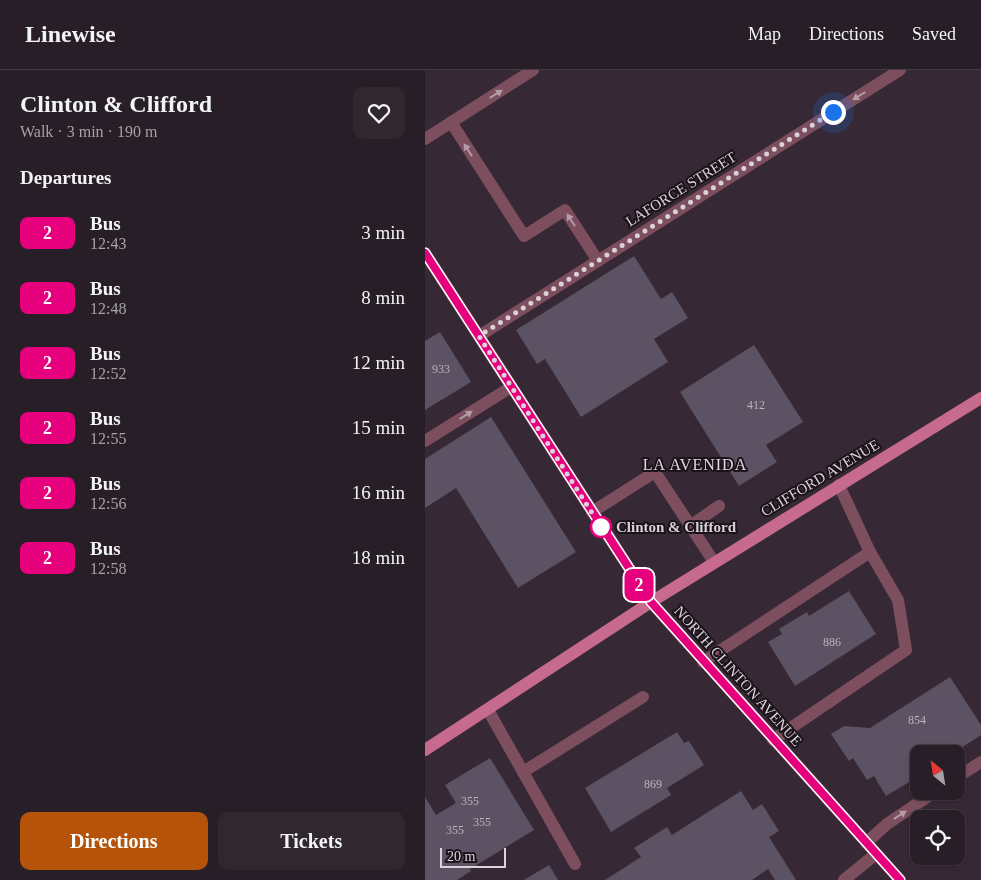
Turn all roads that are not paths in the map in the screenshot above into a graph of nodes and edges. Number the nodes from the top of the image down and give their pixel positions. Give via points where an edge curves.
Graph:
1 (533, 70) edge
2 (901, 70) edge
3 (451, 122) junction
4 (425, 139) edge
5 (425, 253) edge
6 (598, 261) junction
7 (479, 336) junction
8 (511, 387) junction
9 (981, 398) edge
10 (425, 441) edge
11 (839, 485) junction
12 (719, 506) dead end
13 (592, 512) junction
14 (690, 526) junction
15 (870, 552) junction
16 (714, 562) junction
17 (651, 602) junction
18 (703, 662) junction
19 (643, 697) dead end
20 (488, 710) junction
21 (773, 740) junction
22 (425, 750) edge
23 (981, 762) edge
24 (523, 772) junction
25 (965, 772) edge
26 (923, 800) edge
27 (866, 843) junction
28 (877, 854) junction
29 (575, 864) dead end
30 (844, 880) edge
31 (900, 880) edge

3 -> 1 street
2 -> 6 street, LAFORCE STREET
3 - 4 street
6 -> 3 street via 565,210 524,236
5 - 7 street, NORTH CLINTON AVENUE
6 - 7 street, LAFORCE STREET
7 - 8 street, NORTH CLINTON AVENUE
10 -> 8 street
8 - 13 street, NORTH CLINTON AVENUE
9 - 11 main road, CLIFFORD AVENUE
11 - 15 street
11 - 16 main road, CLIFFORD AVENUE
12 - 14 street
13 - 14 street via 655,472
13 - 17 street, NORTH CLINTON AVENUE
14 - 16 street
15 - 18 street
15 - 21 street via 898,600 906,650
16 - 17 main road, CLIFFORD AVENUE
17 - 18 street, NORTH CLINTON AVENUE
17 - 20 main road, CLIFFORD AVENUE
18 - 21 street, NORTH CLINTON AVENUE
19 - 24 street
20 - 22 main road, CLIFFORD AVENUE
20 - 24 street
21 - 27 street, NORTH CLINTON AVENUE
23 - 25 street
24 - 29 street
27 -> 26 street
27 - 28 street, NORTH CLINTON AVENUE
28 - 30 street
28 - 31 street, NORTH CLINTON AVENUE

